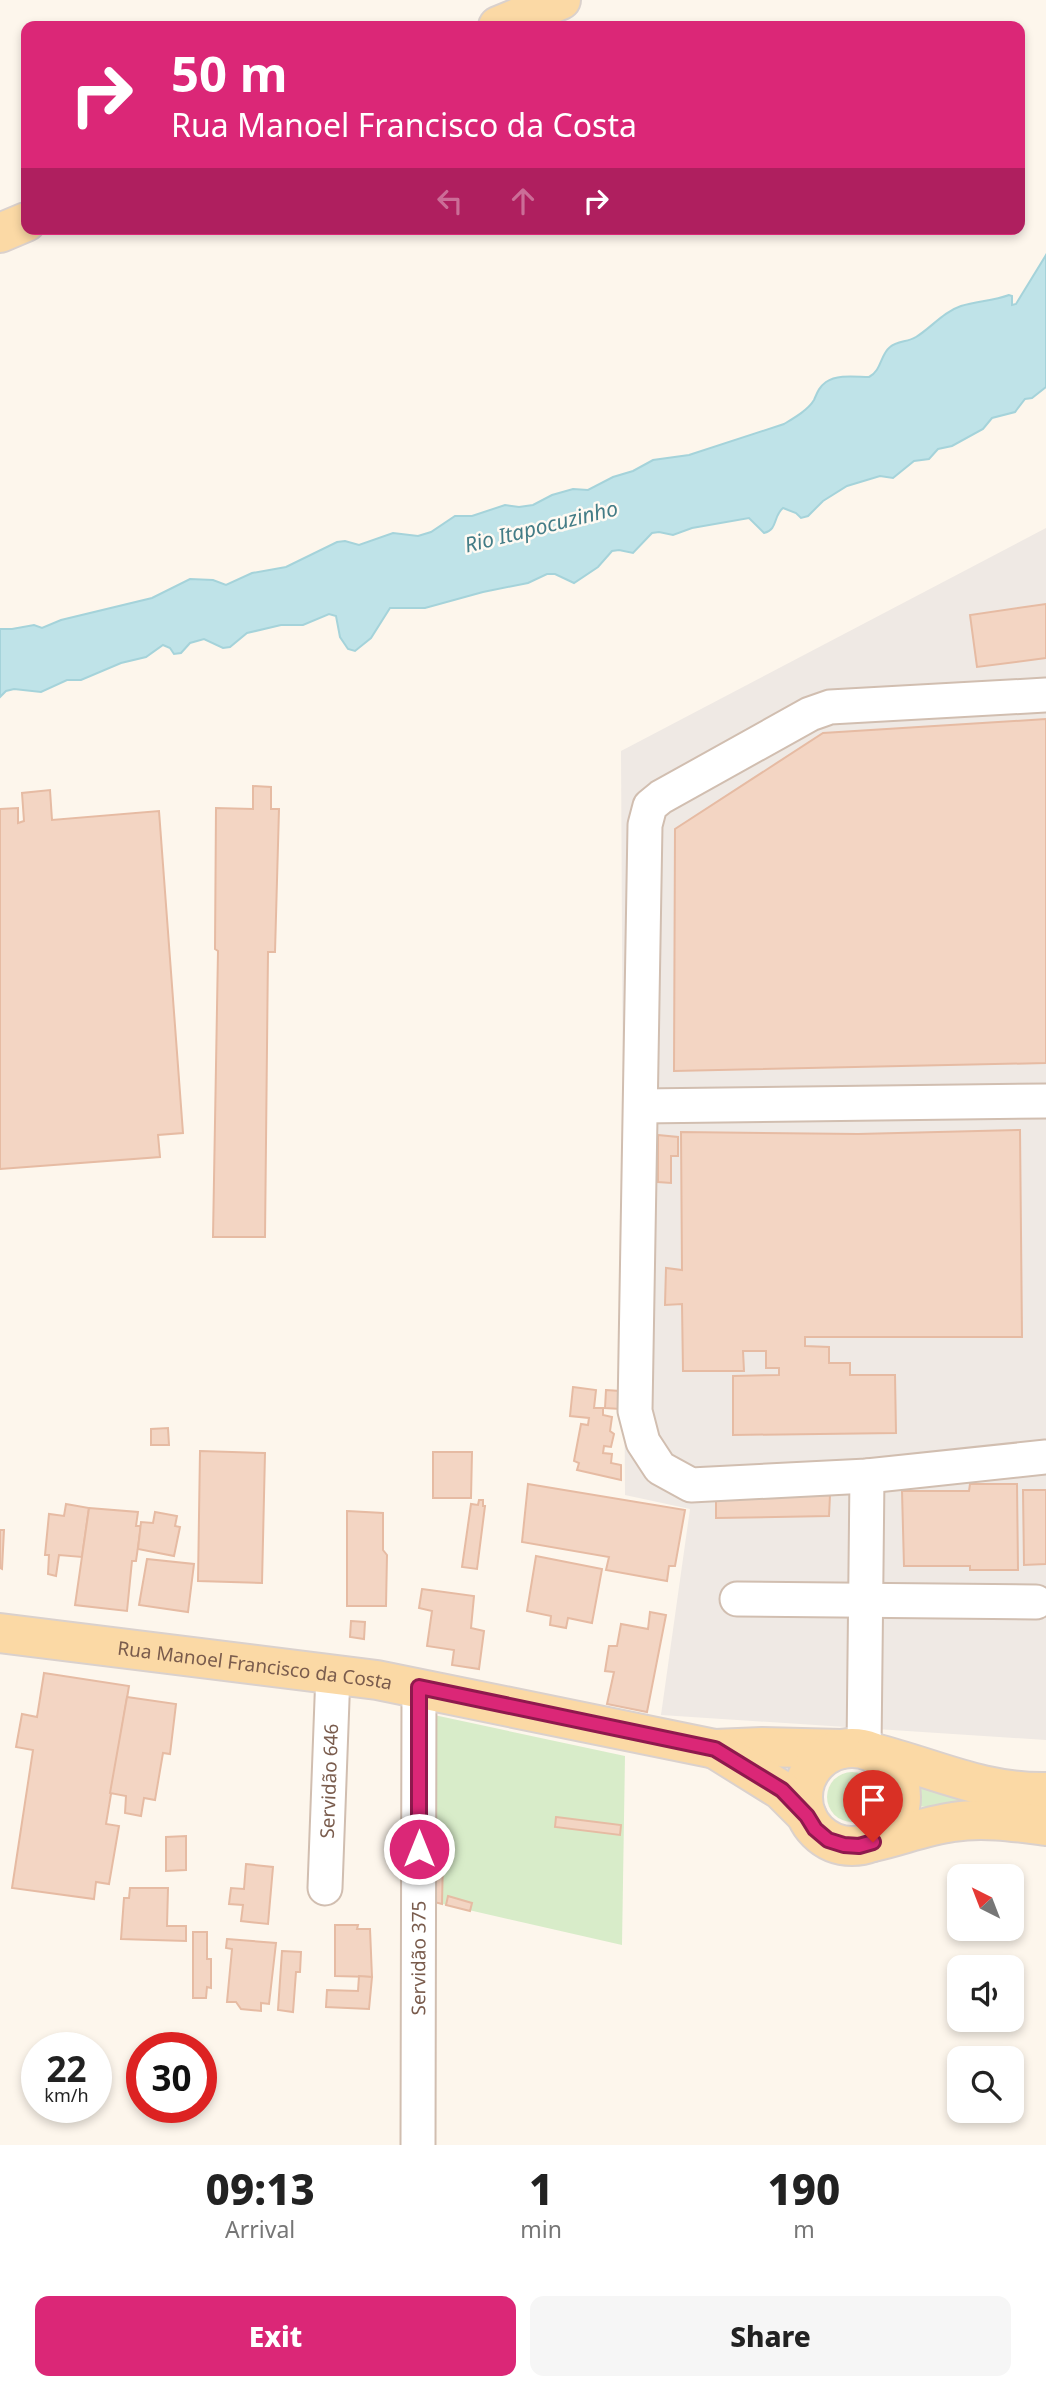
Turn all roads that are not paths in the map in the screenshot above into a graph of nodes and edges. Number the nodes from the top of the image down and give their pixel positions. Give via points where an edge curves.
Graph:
1 (561, 0) edge
2 (510, 21) edge
3 (21, 224) edge
4 (0, 233) edge
5 (1046, 695) edge
6 (1046, 1101) edge
7 (641, 1106) junction
8 (1046, 1457) edge
9 (867, 1476) junction
10 (737, 1599) dead end
11 (866, 1601) junction
12 (1036, 1602) dead end
13 (0, 1633) edge
14 (333, 1673) junction
15 (419, 1687) junction
16 (715, 1749) junction
17 (860, 1751) junction
18 (1046, 1792) edge
19 (807, 1816) junction
20 (1046, 1826) edge
21 (873, 1842) junction
22 (325, 1888) dead end
23 (418, 2145) edge

1 - 2 main road
3 - 4 main road
5 - 7 street via 830,707 810,714 650,806 645,825
6 - 7 street
7 - 9 street via 635,1411 643,1442 660,1468 691,1485
8 - 9 street
9 - 11 street
10 - 11 street
11 - 12 street
11 - 17 street
13 - 14 main road, Rua Manoel Francisco da Costa
14 - 15 main road, Rua Manoel Francisco da Costa
14 - 22 street, Servidão 646
15 - 16 main road, Rua Manoel Francisco da Costa
15 - 23 street, Servidão 375
16 - 17 main road, Rua Manoel Francisco da Costa
16 - 19 main road, Rua Manoel Francisco da Costa via 782,1790
17 - 18 main road, Rua Manoel Francisco da Costa via 995,1789
17 - 19 main road via 826,1755 814,1766 805,1782
17 - 21 main road via 886,1762 900,1789 900,1804 890,1828
19 - 21 main road via 828,1840 859,1846
20 - 21 main road via 956,1821

